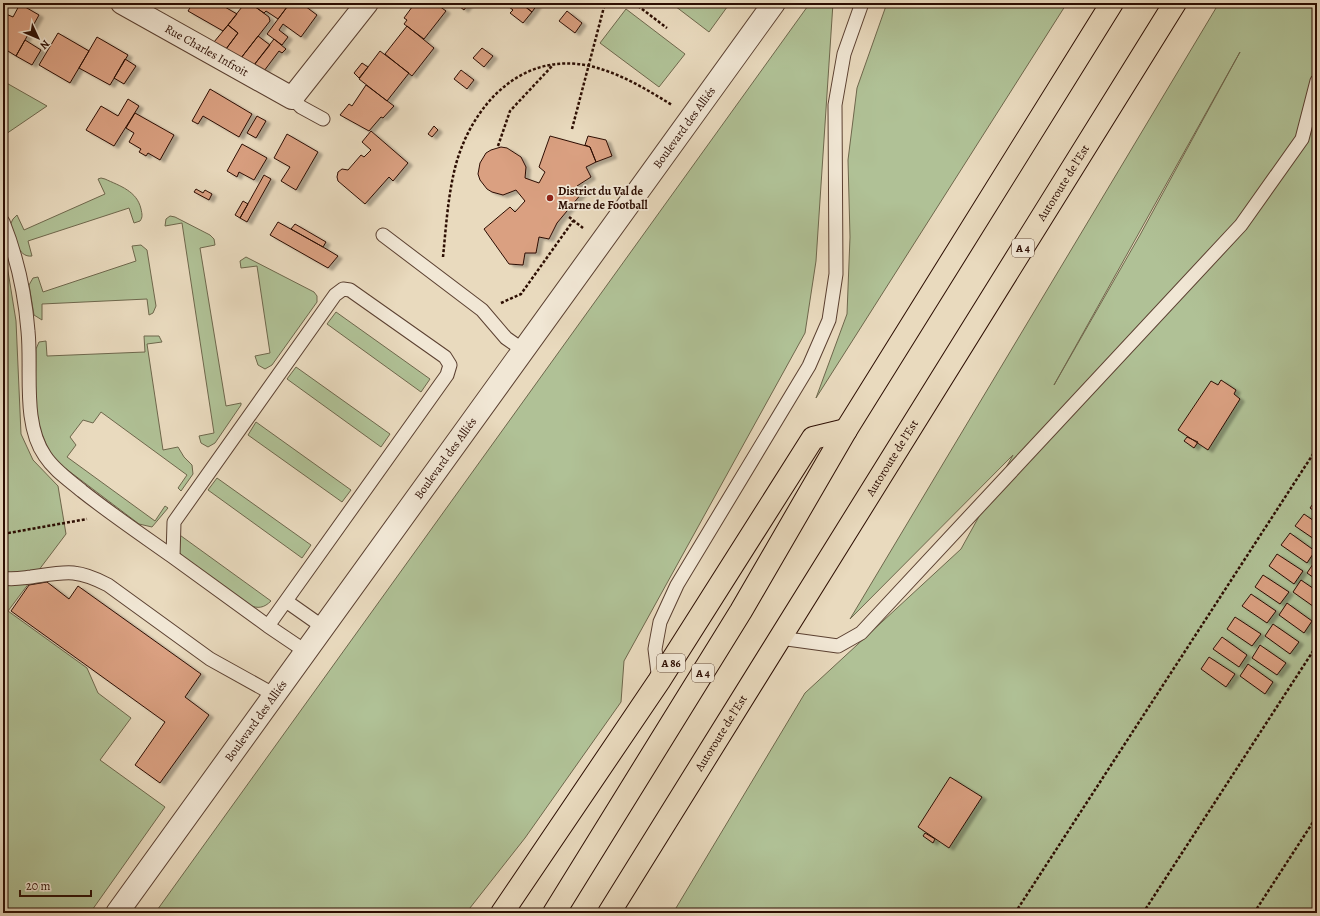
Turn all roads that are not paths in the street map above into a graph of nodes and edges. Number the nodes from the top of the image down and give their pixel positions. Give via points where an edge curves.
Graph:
1 (122, 3) edge
2 (774, 3) edge
3 (862, 3) edge
4 (1112, 3) edge
5 (1175, 3) edge
6 (364, 4) edge
7 (1317, 81) edge
8 (292, 98) junction
9 (323, 119) dead end
10 (3, 222) edge
11 (382, 235) dead end
12 (523, 350) junction
13 (846, 430) junction
14 (173, 557) junction
15 (3, 578) edge
16 (286, 601) junction
17 (268, 626) junction
18 (322, 626) junction
19 (780, 638) junction
20 (305, 651) junction
21 (659, 681) junction
22 (274, 694) junction
23 (116, 913) edge
24 (502, 913) edge
25 (554, 913) edge
26 (609, 913) edge

1 - 8 street, Rue Charles Infroit
2 - 12 street, Boulevard des Alliés
3 - 21 lane via 844,54 835,105 836,274 829,320 809,366 677,585 660,622 655,649
4 - 13 highway, A 4
5 - 19 highway, Autoroute de l’Est / A 4
6 - 8 street
7 - 19 lane via 1302,139 1241,225 861,633 838,646
8 - 9 lane via 301,107
10 - 14 lane via 19,270 25,300 29,332 31,423 37,442 59,472
11 - 12 lane via 482,310 506,338
12 - 18 street, Boulevard des Alliés
13 - 21 highway, A 86 via 813,438
13 - 25 highway, A 4 via 741,611
14 - 16 lane via 174,522 335,295 343,290 350,290 445,357 450,365 447,375
14 - 17 lane
15 - 22 lane via 25,578 65,572 89,576 108,585 210,660
16 - 17 lane
16 - 18 lane
17 - 20 lane
18 - 20 street, Boulevard des Alliés
19 - 26 highway, Autoroute de l’Est / A 4
20 - 22 street, Boulevard des Alliés
21 - 24 highway, A 86
22 - 23 street, Boulevard des Alliés

